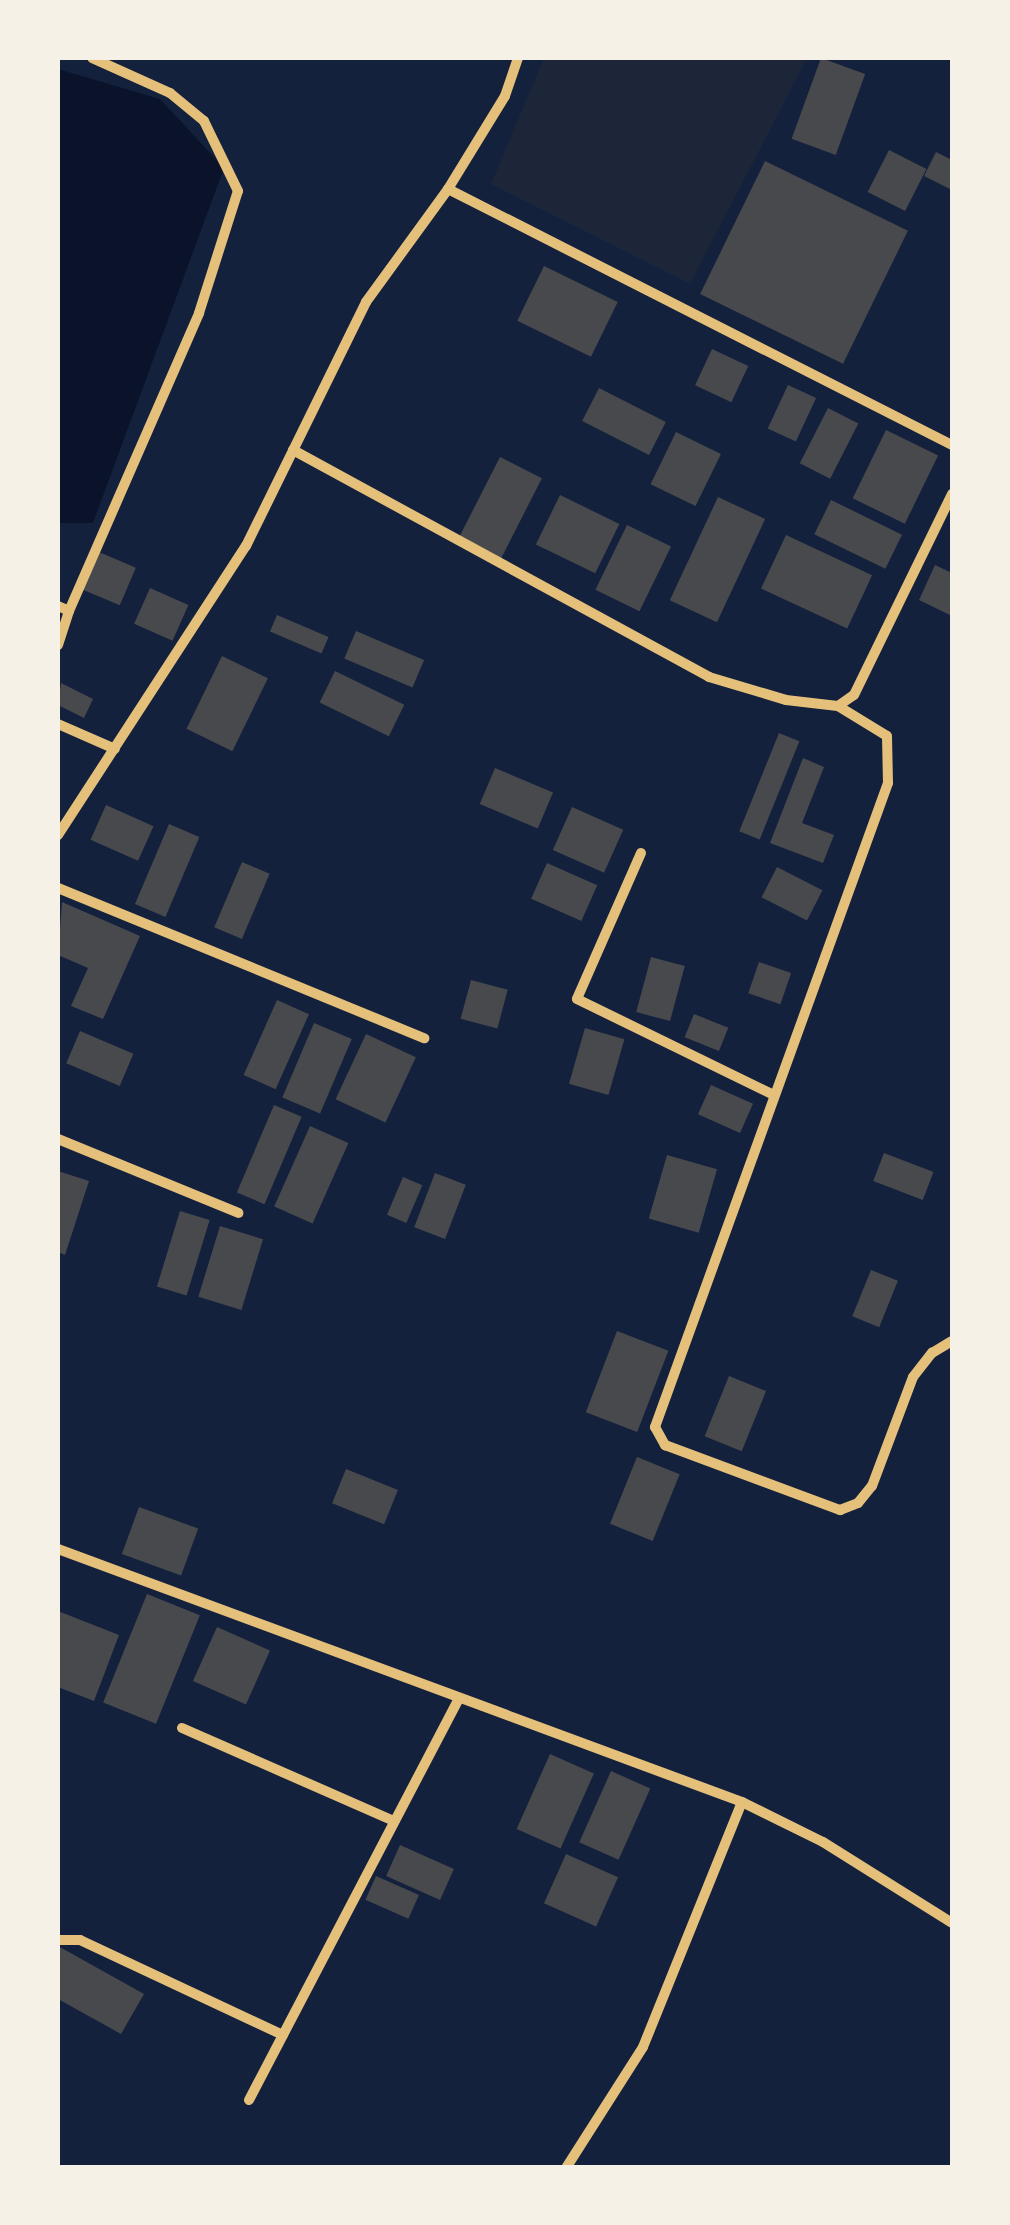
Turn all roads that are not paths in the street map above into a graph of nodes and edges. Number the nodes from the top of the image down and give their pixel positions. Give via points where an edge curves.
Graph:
1 (92, 58) edge
2 (518, 58) edge
3 (448, 189) junction
4 (952, 445) edge
5 (294, 450) junction
6 (952, 494) edge
7 (63, 609) edge
8 (58, 644) edge
9 (838, 706) junction
10 (58, 724) edge
11 (116, 749) junction
12 (58, 835) edge
13 (641, 853) dead end
14 (58, 888) edge
15 (424, 1038) dead end
16 (774, 1095) junction
17 (58, 1139) edge
18 (238, 1213) dead end
19 (952, 1341) edge
20 (58, 1549) edge
21 (458, 1700) junction
22 (182, 1728) dead end
23 (742, 1802) junction
24 (394, 1822) junction
25 (952, 1923) edge
26 (58, 1940) edge
27 (283, 2035) junction
28 (249, 2100) dead end
29 (566, 2168) edge

1 - 7 street via 170,93 204,121 238,191 200,313
2 - 3 street via 505,96
3 - 4 street
3 - 5 street via 366,302
5 - 9 street via 709,678 786,700
5 - 11 street via 246,546
6 - 9 street via 854,695
7 - 8 street
9 - 16 street via 887,736 888,782
10 - 11 street
11 - 12 street
13 - 16 street via 577,1000
14 - 15 street
16 - 19 street via 654,1427 664,1445 840,1510 858,1504 872,1486 912,1377
17 - 18 street
20 - 21 street
21 - 23 street
21 - 24 street
22 - 24 street
23 - 25 street via 824,1842
23 - 29 street via 643,2047
24 - 27 street
26 - 27 street via 80,1940
27 - 28 street

